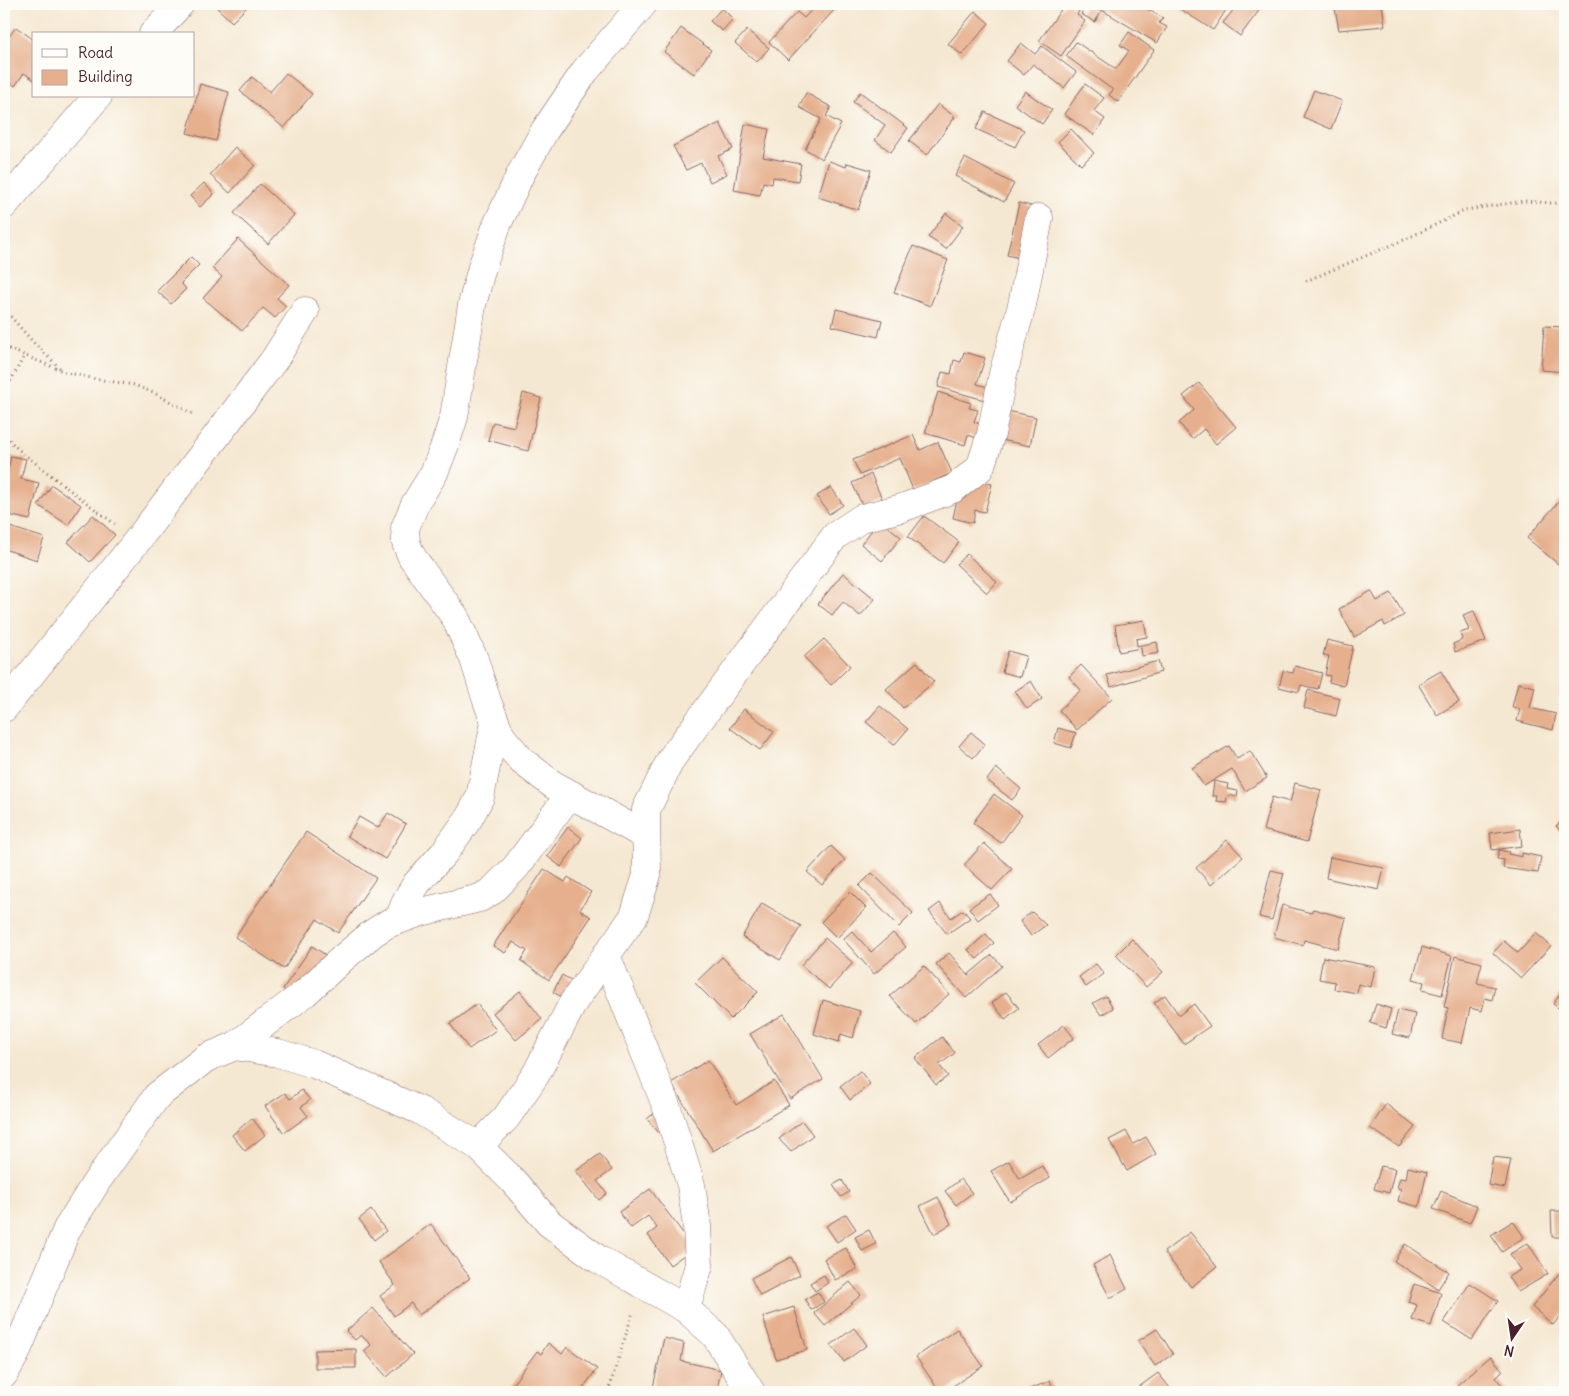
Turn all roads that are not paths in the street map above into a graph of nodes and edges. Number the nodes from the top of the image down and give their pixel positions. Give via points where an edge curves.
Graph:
1 (180, 4) edge
2 (643, 4) edge
3 (155, 32) edge
4 (96, 98) edge
5 (4, 205) edge
6 (1039, 218) dead end
7 (305, 310) dead end
8 (4, 708) edge
9 (495, 722) junction
10 (570, 794) junction
11 (646, 836) junction
12 (399, 919) junction
13 (606, 955) junction
14 (235, 1046) junction
15 (478, 1146) junction
16 (686, 1309) junction
17 (4, 1374) edge
18 (751, 1392) edge

1 - 3 street
2 - 9 street via 585,70 544,130 497,225 472,305 451,427 434,473 414,504 405,528 406,543 412,557 455,617 474,659
4 - 5 street
6 - 11 street via 1022,305 980,468 953,489 902,508 862,518 835,536 671,759 646,810
7 - 8 street via 274,360 137,541
9 - 10 street via 500,736 522,761
9 - 12 street via 480,798 444,853 417,883
10 - 11 street
10 - 12 street via 516,867 492,891 480,898
11 - 13 street via 647,875 634,916
12 - 14 street via 373,934 305,993
13 - 15 street via 574,1001 536,1074 506,1118
13 - 16 street via 667,1108 691,1185 700,1265
14 - 15 street via 278,1053 314,1064 421,1111
14 - 17 street via 206,1058 157,1096 97,1181 67,1228 16,1353
15 - 16 street via 548,1223 598,1259
16 - 18 street via 715,1335

